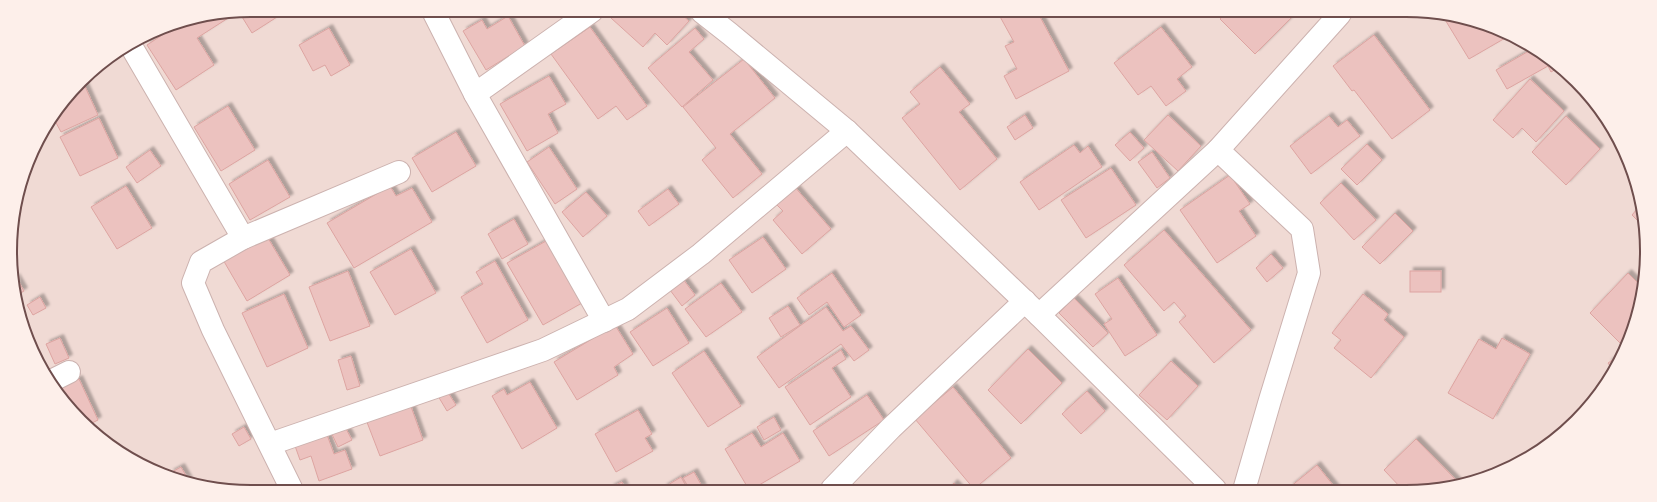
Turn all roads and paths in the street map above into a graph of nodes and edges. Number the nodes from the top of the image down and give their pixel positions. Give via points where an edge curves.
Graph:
1 (435, 17) edge
2 (584, 17) edge
3 (708, 17) edge
4 (1337, 17) edge
5 (133, 49) edge
6 (475, 94) junction
7 (847, 131) junction
8 (1218, 150) junction
9 (399, 172) dead end
10 (243, 238) junction
11 (1032, 308) junction
12 (604, 321) junction
13 (69, 372) dead end
14 (55, 379) edge
15 (270, 444) junction
16 (290, 485) edge
17 (836, 485) edge
18 (1210, 485) edge
19 (1245, 485) edge

1 - 6 street
2 - 6 street
3 - 7 street
4 - 8 street
5 - 10 street
6 - 12 street
7 - 11 street
7 - 12 street via 701,254 628,309
8 - 11 street
8 - 19 street via 1302,229 1309,273
9 - 10 street
10 - 15 street via 201,262 193,283 213,330
11 - 17 street via 891,428
11 - 18 street
12 - 15 street via 543,350
13 - 14 street
15 - 16 street

